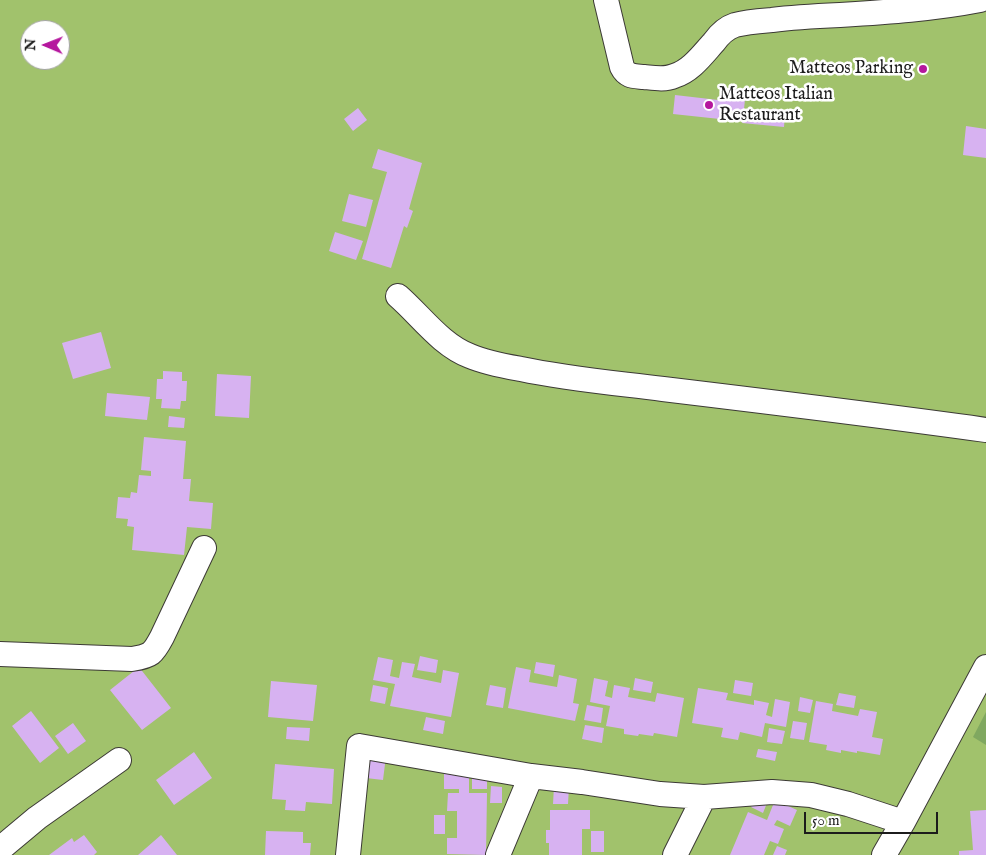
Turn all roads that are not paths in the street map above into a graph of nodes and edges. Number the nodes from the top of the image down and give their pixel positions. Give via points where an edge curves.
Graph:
1 (606, 0) edge
2 (980, 0) edge
3 (398, 296) dead end
4 (986, 430) edge
5 (204, 548) dead end
6 (0, 654) edge
7 (986, 666) edge
8 (119, 760) dead end
9 (531, 776) junction
10 (704, 797) junction
11 (903, 822) junction
12 (0, 849) edge
13 (348, 855) edge
14 (498, 855) edge
15 (675, 855) edge
16 (884, 855) edge

1 - 2 street via 624,72 632,76 659,78 675,76 685,70 733,26 801,17 881,13
3 - 4 street via 450,345 470,356 502,365 555,376
5 - 6 street via 162,638 154,651 145,657
7 - 11 street
8 - 12 street via 37,818
9 - 10 street
9 - 13 street via 359,746
9 - 14 street
10 - 11 street via 772,792 811,795
10 - 15 street
11 - 16 street

